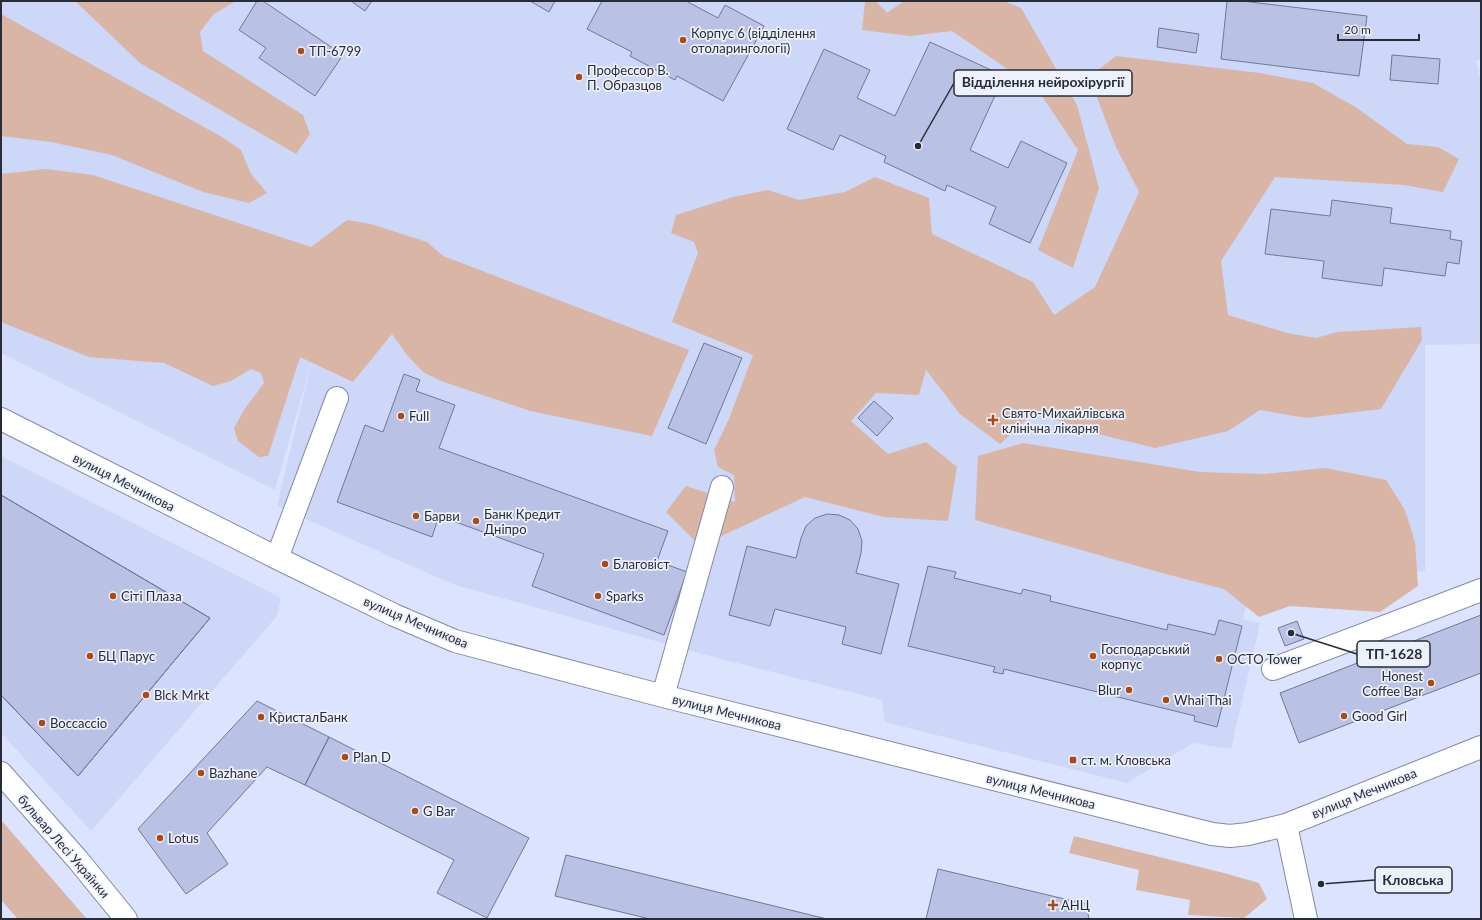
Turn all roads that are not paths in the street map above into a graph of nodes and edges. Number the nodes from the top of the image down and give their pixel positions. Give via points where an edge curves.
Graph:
1 (337, 398) dead end
2 (1, 419) edge
3 (722, 487) dead end
4 (277, 558) junction
5 (1481, 590) edge
6 (1273, 669) dead end
7 (663, 696) junction
8 (1481, 747) edge
9 (1, 773) edge
10 (1286, 824) junction
11 (126, 919) edge
12 (1306, 919) edge

1 - 4 street
2 - 4 street, вулиця Мечникова
3 - 7 street
4 - 7 street, вулиця Мечникова via 394,615 456,641
5 - 6 street
7 - 10 street, вулиця Мечникова via 1212,834 1248,834
8 - 10 street, вулиця Мечникова
9 - 11 street, бульвар Лесі Українки
10 - 12 street

